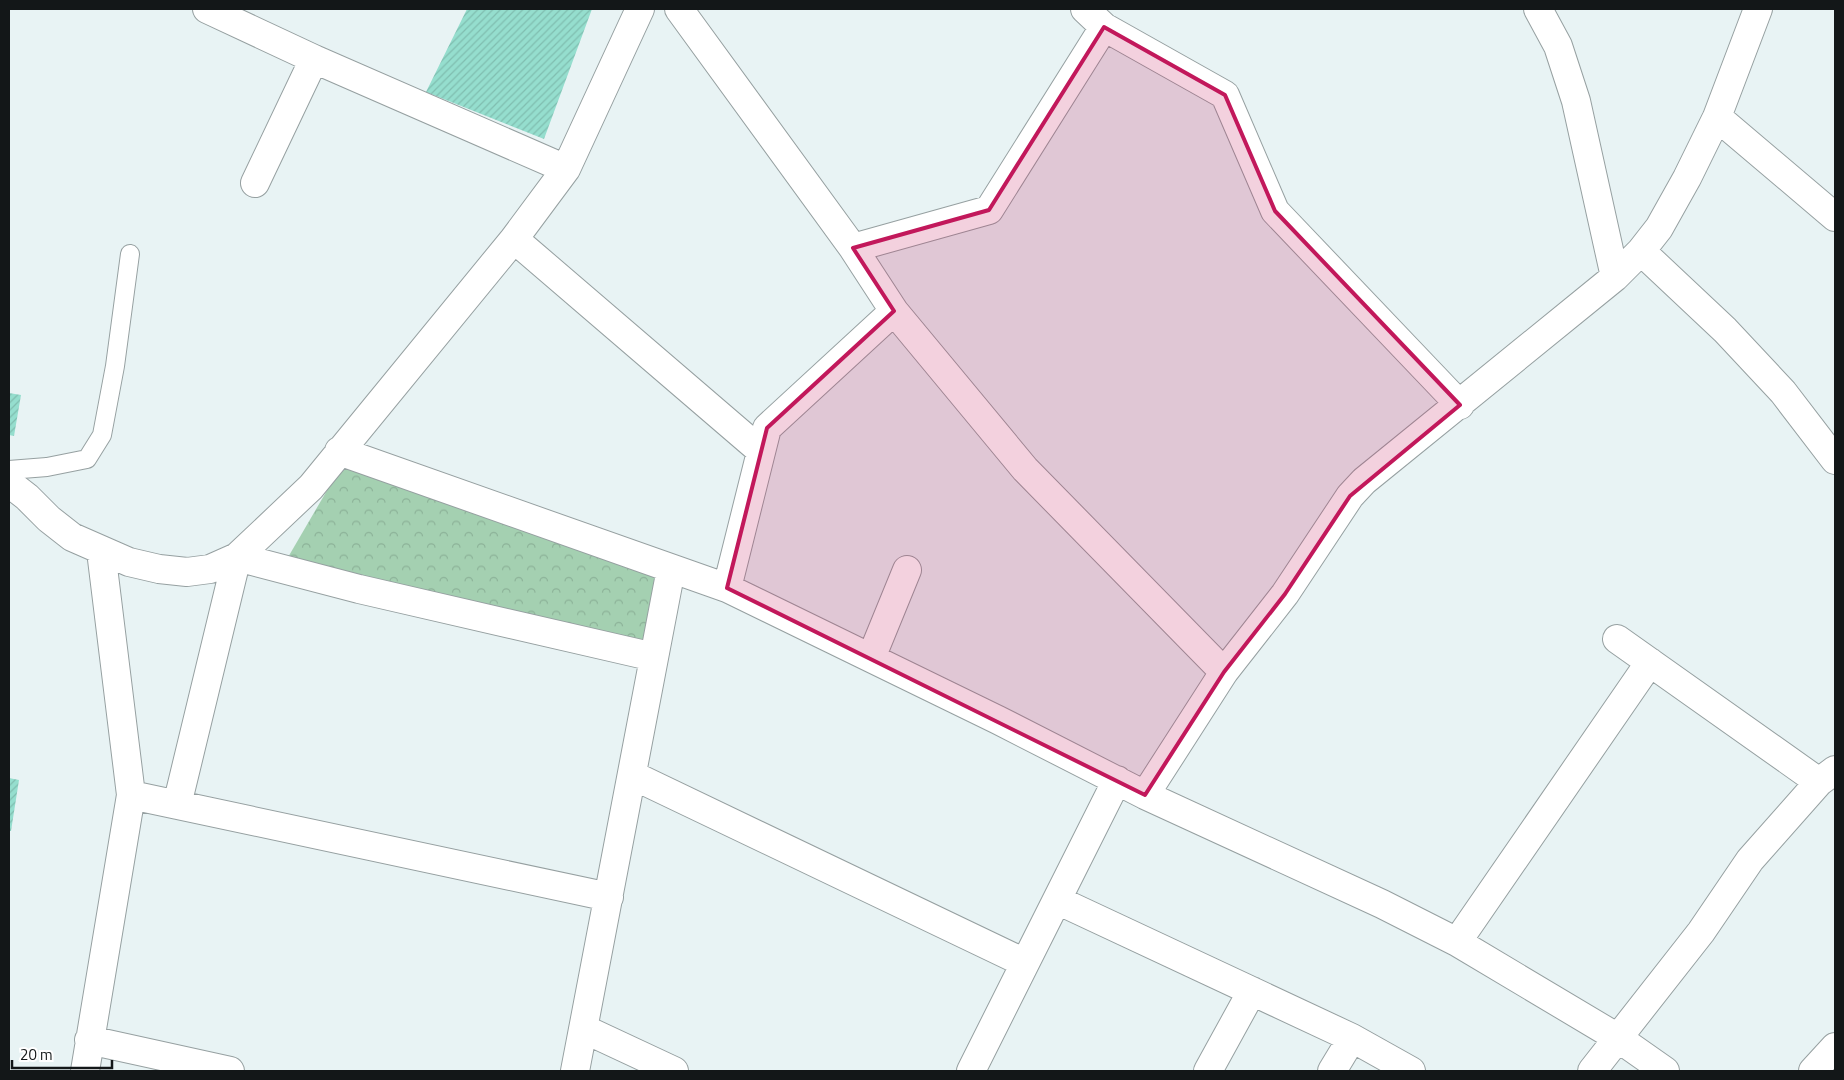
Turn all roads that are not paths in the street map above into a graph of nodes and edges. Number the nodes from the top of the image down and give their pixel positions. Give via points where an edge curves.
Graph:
1 (207, 9) edge
2 (640, 9) edge
3 (679, 9) edge
4 (1758, 9) edge
5 (1549, 15) edge
6 (1095, 18) edge
7 (314, 59) junction
8 (1717, 117) junction
9 (566, 170) junction
10 (255, 183) dead end
11 (1835, 217) edge
12 (514, 239) junction
13 (853, 248) junction
14 (1641, 251) junction
15 (130, 254) dead end
16 (1614, 277) junction
17 (894, 311) junction
18 (1460, 405) junction
19 (339, 451) junction
20 (760, 451) junction
21 (1835, 460) edge
22 (9, 470) edge
23 (9, 483) edge
24 (101, 551) junction
25 (237, 558) junction
26 (671, 569) junction
27 (907, 570) dead end
28 (727, 588) junction
29 (1617, 639) dead end
30 (654, 657) junction
31 (871, 658) junction
32 (1650, 662) junction
33 (1224, 672) junction
34 (632, 775) junction
35 (1827, 776) edge
36 (1117, 780) junction
37 (131, 795) junction
38 (1145, 795) junction
39 (177, 805) junction
40 (609, 897) junction
41 (1057, 900) junction
42 (1457, 942) junction
43 (1025, 963) junction
44 (1252, 991) junction
45 (584, 1029) junction
46 (1352, 1038) junction
47 (1618, 1038) junction
48 (89, 1040) junction
49 (1835, 1047) edge
50 (85, 1071) edge
51 (230, 1071) edge
52 (576, 1071) edge
53 (674, 1071) edge
54 (971, 1071) edge
55 (1208, 1071) edge
56 (1332, 1071) edge
57 (1411, 1071) edge
58 (1592, 1071) edge
59 (1665, 1071) edge
60 (1812, 1071) edge

1 - 7 street
2 - 9 street
3 - 13 street
4 - 8 street
5 - 16 street via 1576,101
6 - 13 street via 990,210
6 - 18 street via 1225,95 1276,211
7 - 9 street
7 - 10 street
8 - 11 street
8 - 14 street via 1659,228
9 - 12 street
12 - 19 street
12 - 20 street
13 - 17 street
14 - 16 street
14 - 21 street via 1725,330 1770,378
15 - 22 lane via 102,435 87,459
16 - 18 street
17 - 20 street via 767,428
17 - 33 street via 1025,469
18 - 33 street via 1371,475 1350,496 1285,594
19 - 25 street via 311,487
19 - 26 street
20 - 28 street
23 - 24 street via 72,537
24 - 25 street via 130,562 187,572 210,569
24 - 37 street
25 - 30 street
25 - 39 street
26 - 28 street
26 - 30 street
27 - 31 street
28 - 31 street
29 - 32 street
30 - 34 street
31 - 36 street
32 - 35 street
32 - 42 street
33 - 38 street
34 - 40 street
34 - 43 street
35 - 47 street via 1750,860 1701,932
36 - 38 street
36 - 41 street
37 - 39 street
37 - 48 street
38 - 42 street via 1355,891
39 - 40 street
40 - 45 street
41 - 43 street
41 - 44 street
42 - 47 street
43 - 54 street
44 - 46 street
44 - 55 street
45 - 52 street
45 - 53 street
46 - 56 street
46 - 57 street
47 - 58 street
47 - 59 street
48 - 50 street
48 - 51 street
49 - 60 street

